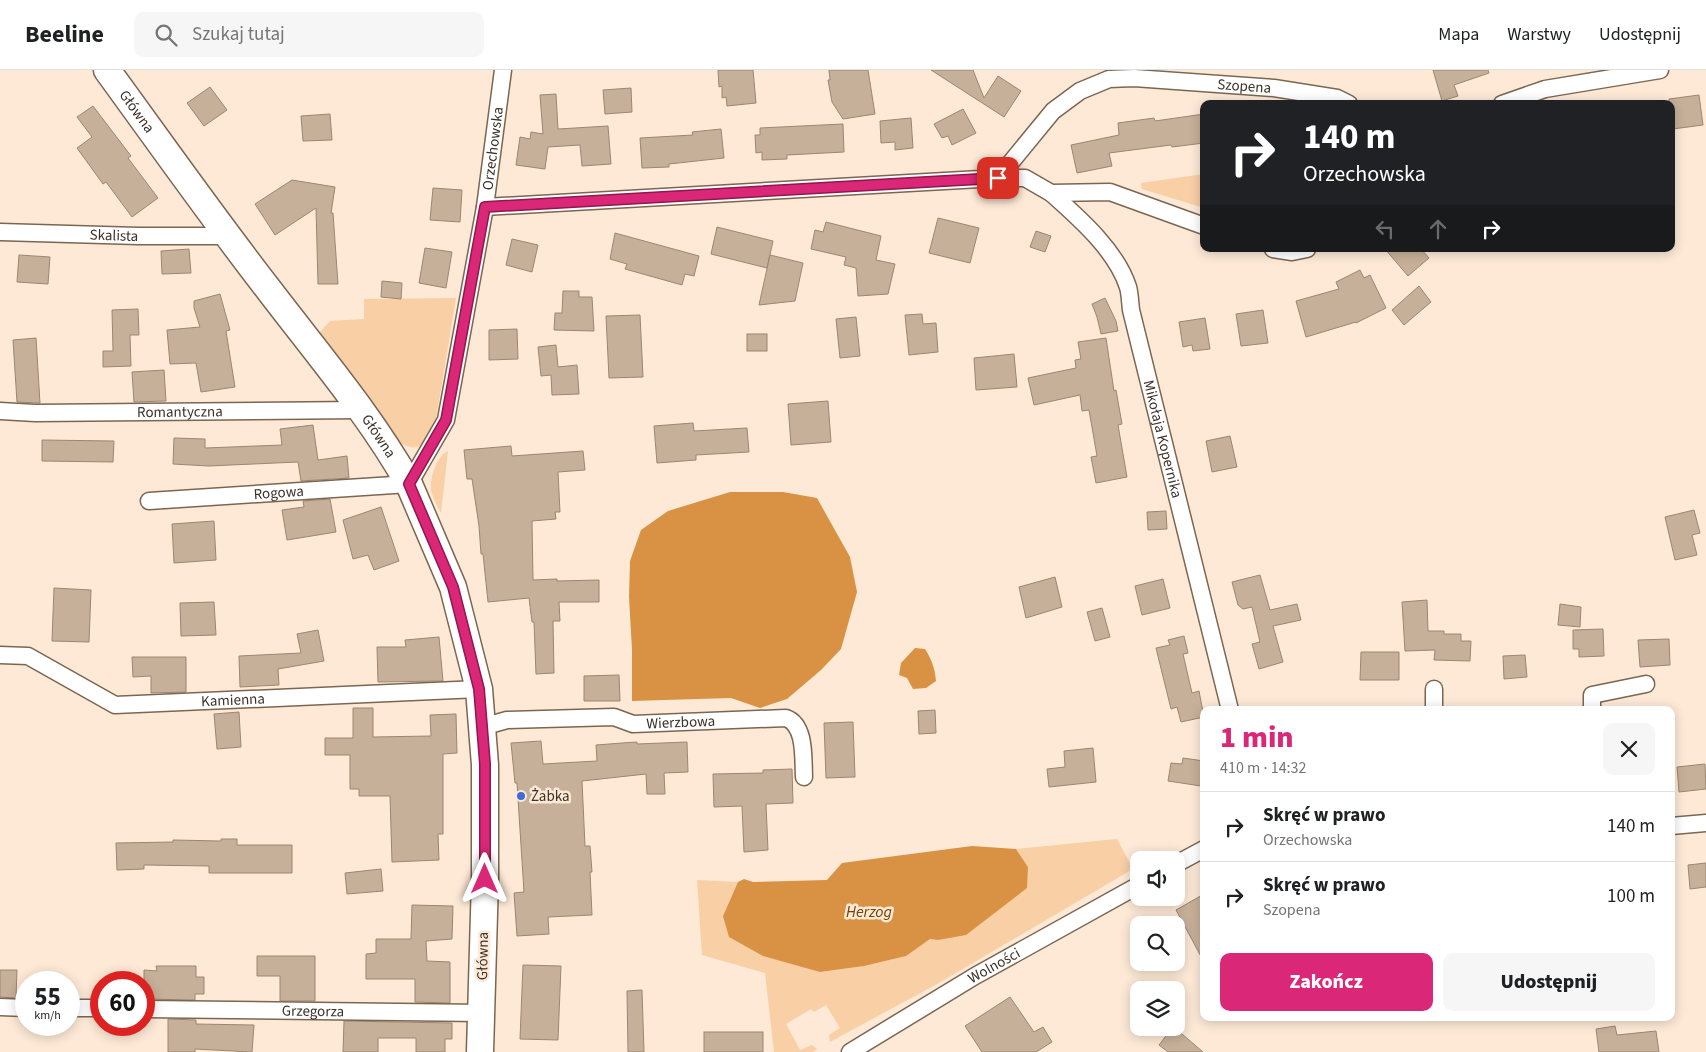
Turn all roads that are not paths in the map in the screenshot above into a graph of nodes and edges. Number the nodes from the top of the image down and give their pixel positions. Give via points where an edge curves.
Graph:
1 (107, 70) edge
2 (503, 70) edge
3 (1660, 70) edge
4 (1341, 100) edge
5 (1513, 100) edge
6 (998, 178) junction
7 (1051, 193) junction
8 (485, 207) junction
9 (1200, 225) edge
10 (0, 232) edge
11 (227, 236) junction
12 (360, 410) junction
13 (0, 411) edge
14 (409, 484) junction
15 (149, 500) dead end
16 (0, 655) edge
17 (1646, 684) dead end
18 (479, 689) junction
19 (1434, 689) dead end
20 (1229, 706) edge
21 (1434, 706) edge
22 (1592, 706) edge
23 (482, 727) junction
24 (804, 777) dead end
25 (1706, 823) edge
26 (1675, 826) edge
27 (1200, 851) edge
28 (1185, 859) edge
29 (1130, 890) edge
30 (0, 1007) edge
31 (15, 1008) edge
32 (155, 1009) edge
33 (482, 1012) junction
34 (480, 1052) edge
35 (850, 1052) edge

1 - 11 main road, Główna
2 - 8 street, Orzechowska
3 - 5 street via 1545,89
4 - 6 street, Szopena via 1274,88 1109,79 1080,91 1053,111
6 - 7 street via 1026,178
6 - 8 street
7 - 9 street via 1110,192
7 - 20 street, Mikołaja Kopernika via 1090,229 1118,266 1128,287
8 - 14 street, Orzechowska via 446,420
10 - 11 street, Skalista
11 - 12 main road, Główna
12 - 13 street, Romantyczna
12 - 14 main road, Główna
14 - 15 street, Rogowa
14 - 18 main road, Główna via 453,587
16 - 18 street, Kamienna via 28,656 115,705
17 - 22 street via 1592,695
18 - 23 main road, Główna
19 - 21 street
23 - 24 street, Wierzbowa via 507,720 614,717 633,724 786,718 798,730
23 - 33 main road, Główna via 485,764
25 - 26 street
27 - 28 street
29 - 35 street, Wolności via 975,976
30 - 31 street
32 - 33 street, Grzegorza
33 - 34 main road, Główna

